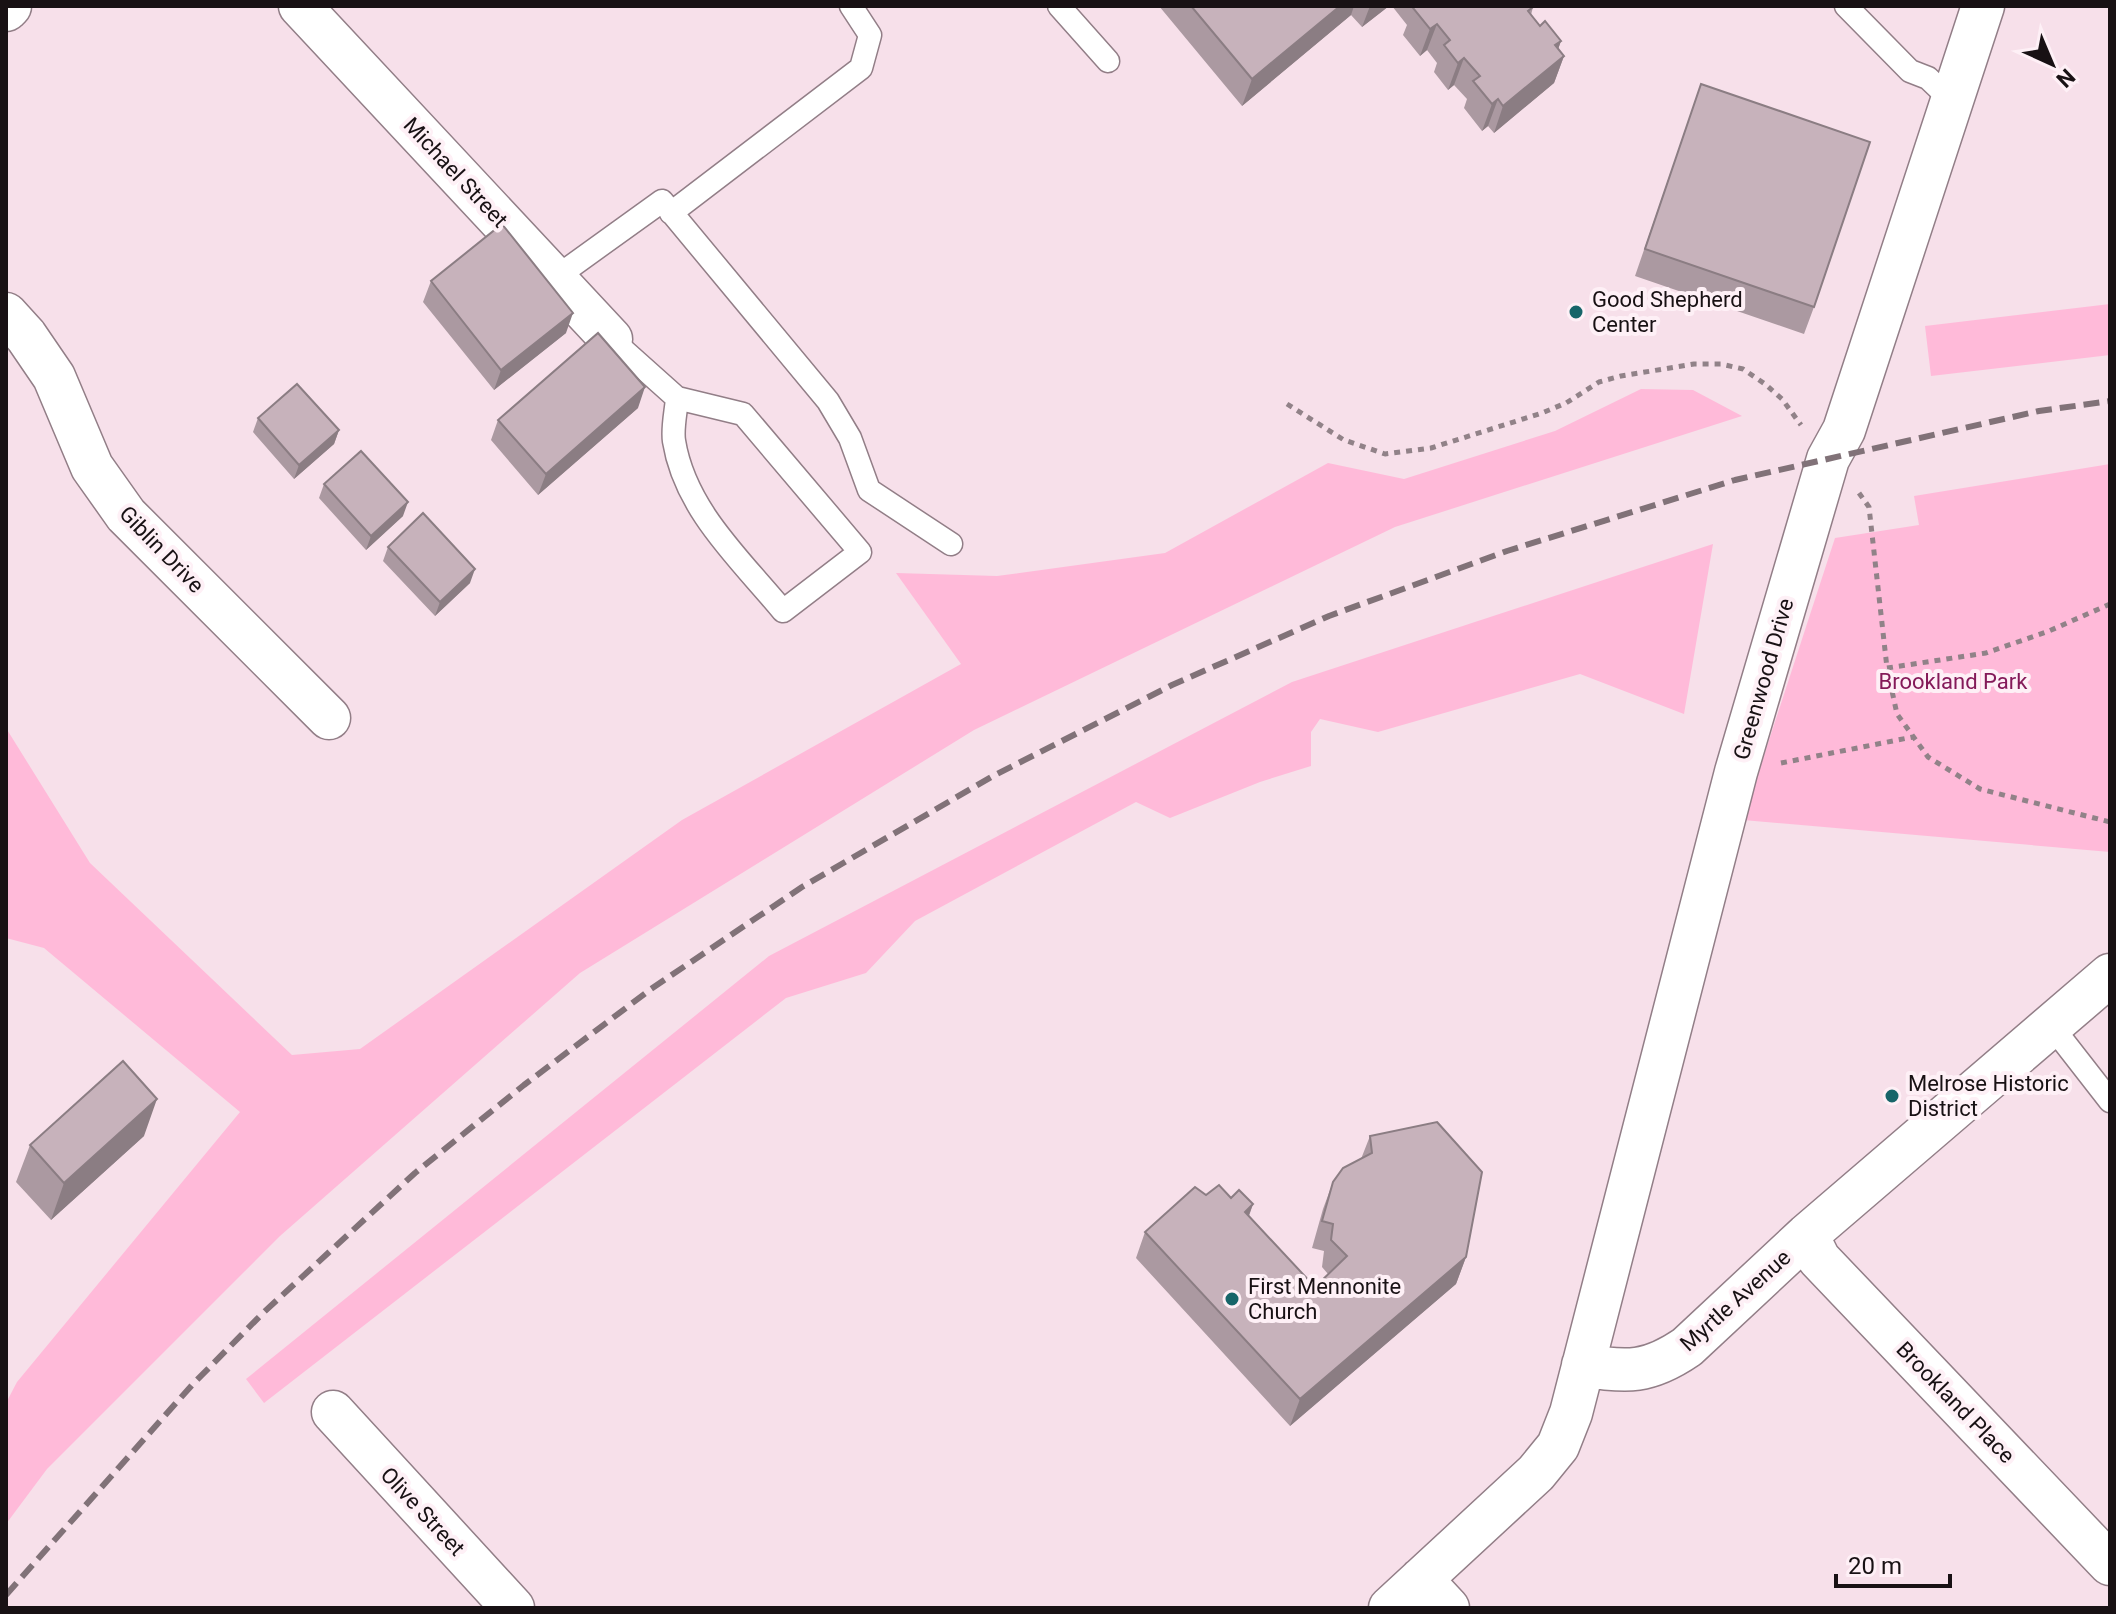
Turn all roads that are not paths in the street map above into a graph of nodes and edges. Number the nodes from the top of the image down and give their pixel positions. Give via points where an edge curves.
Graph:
1 (300, 6) edge
2 (851, 6) edge
3 (1059, 6) edge
4 (1846, 6) edge
5 (1983, 6) edge
6 (1108, 61) dead end
7 (1951, 100) junction
8 (671, 213) junction
9 (555, 278) junction
10 (6, 314) edge
11 (611, 339) joint
12 (677, 398) junction
13 (951, 544) dead end
14 (329, 718) dead end
15 (2110, 975) edge
16 (2050, 1024) junction
17 (2110, 1101) edge
18 (1807, 1235) junction
19 (1583, 1365) junction
20 (333, 1412) dead end
21 (2110, 1564) edge
22 (1434, 1594) edge
23 (513, 1608) edge
24 (1390, 1608) edge

1 - 9 street, Michael Street
2 - 8 lane via 870,35 861,68
3 - 6 lane
4 - 7 lane via 1910,71 1928,78
5 - 7 street, Greenwood Drive
7 - 19 street, Greenwood Drive via 1844,430 1817,445
8 - 9 lane via 662,201
8 - 13 lane via 828,401 850,438 869,490
9 - 11 street, Michael Street
10 - 14 street, Giblin Drive via 54,377 92,467 126,515
11 - 12 lane
12 - 12 lane via 674,439 687,488 710,524 783,611 860,552 743,414
15 - 16 street, Myrtle Avenue
16 - 17 lane
16 - 18 street, Myrtle Avenue
18 - 19 street, Myrtle Avenue via 1667,1361 1617,1371
18 - 21 street, Brookland Place via 1819,1259
19 - 22 street via 1558,1446
20 - 23 street, Olive Street
22 - 24 street

